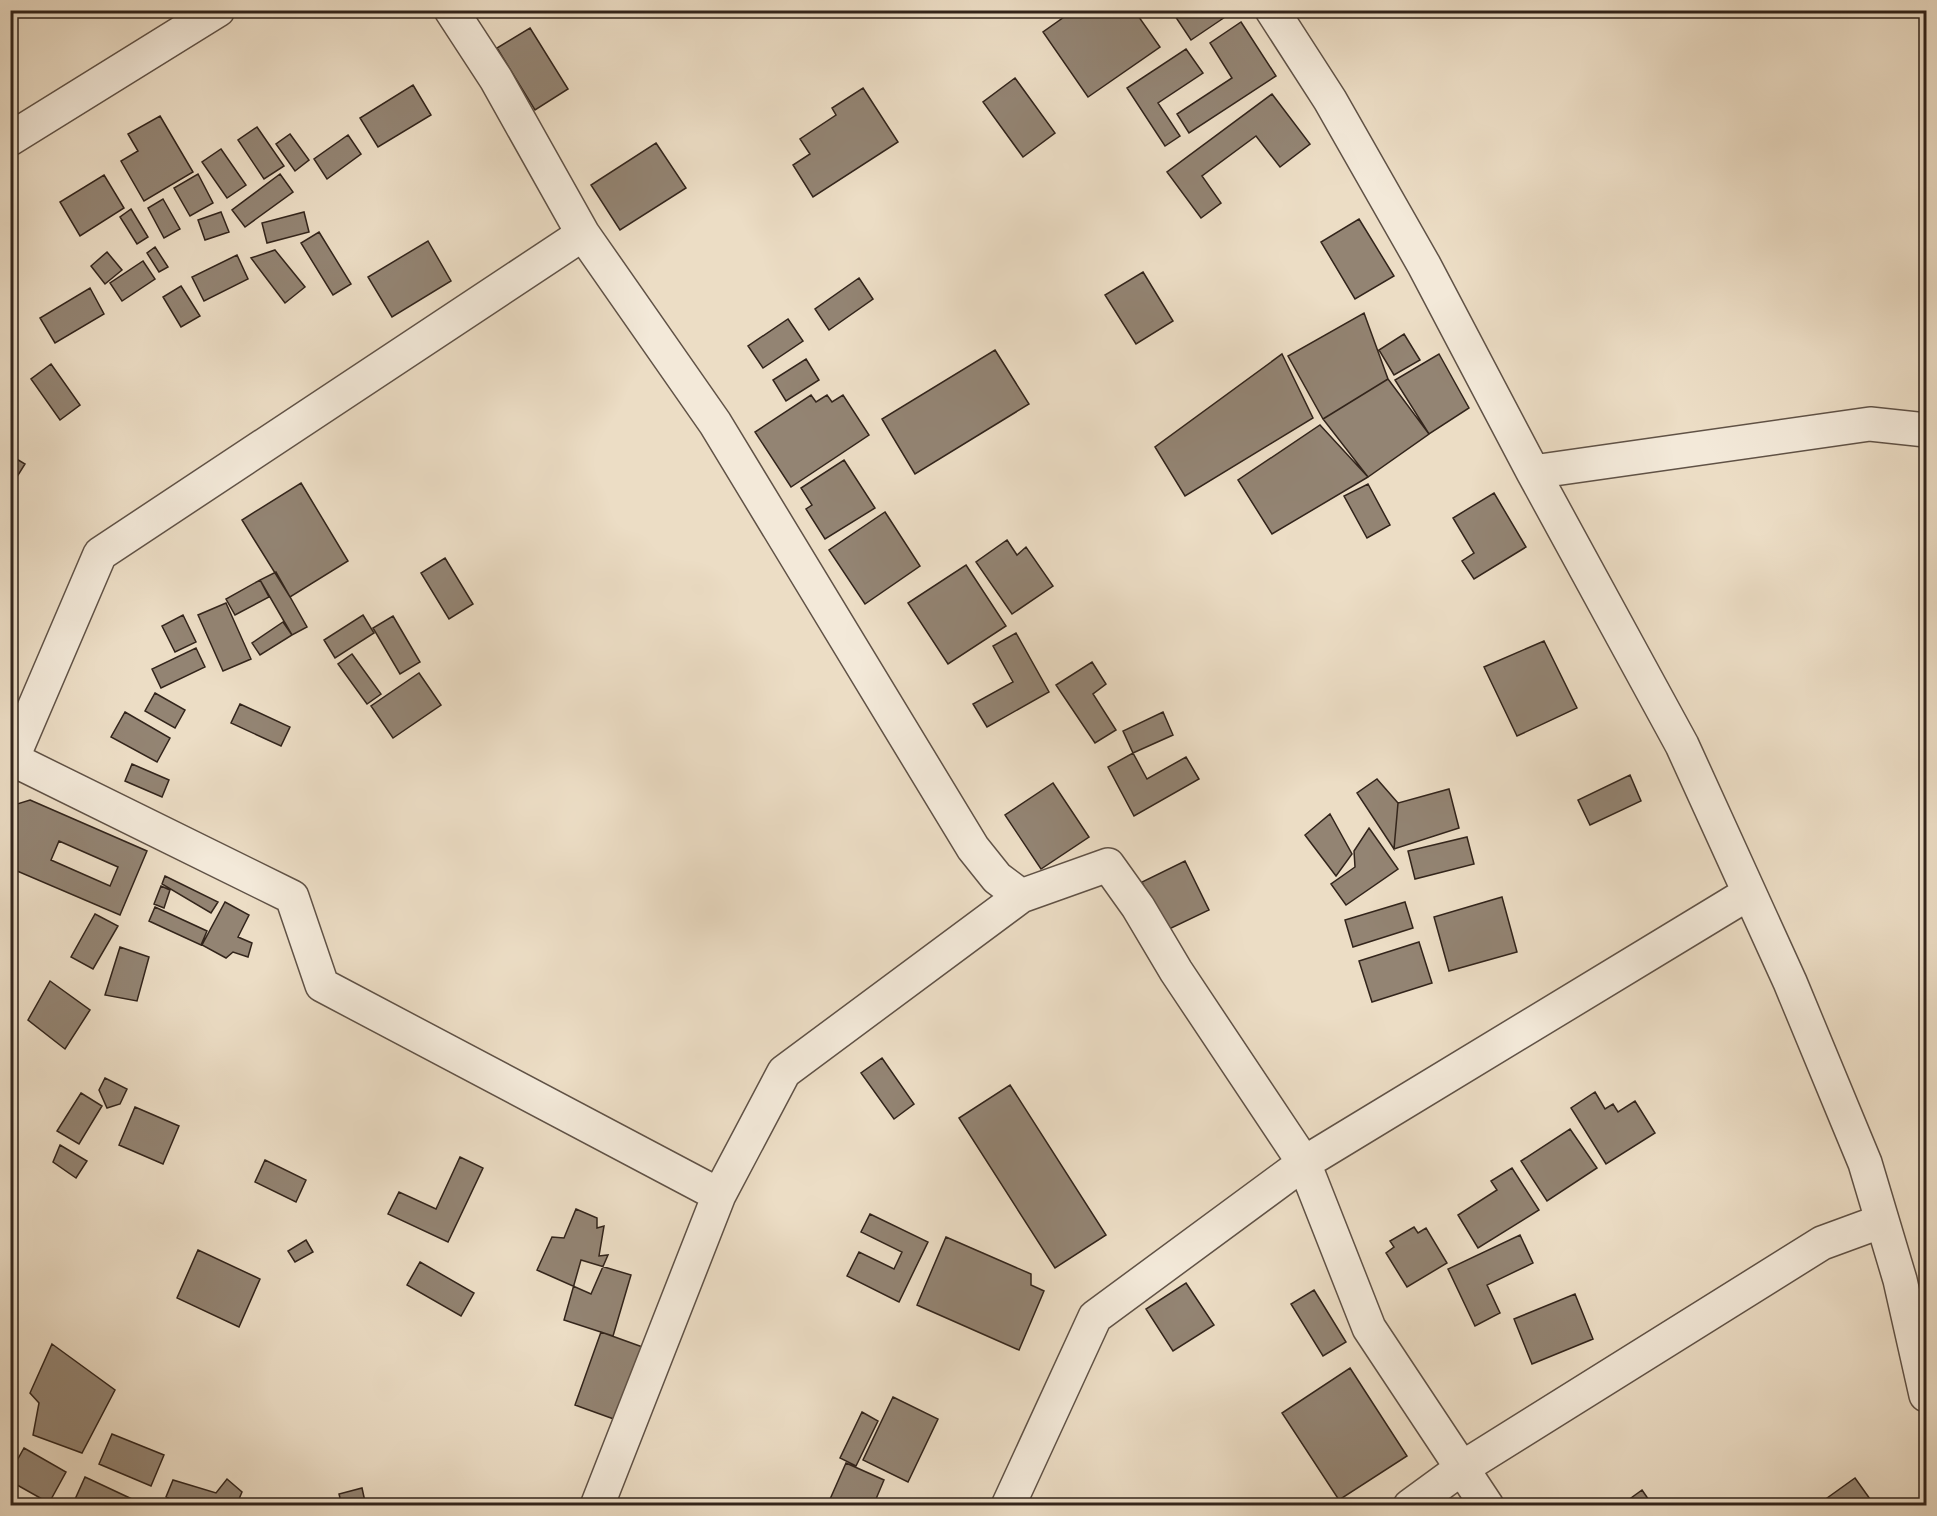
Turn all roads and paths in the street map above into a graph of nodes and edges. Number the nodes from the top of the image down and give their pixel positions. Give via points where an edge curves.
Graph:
1 (218, 10) edge
2 (451, 10) edge
3 (1272, 10) edge
4 (10, 139) edge
5 (583, 234) junction
6 (1926, 430) edge
7 (1533, 472) junction
8 (11, 760) edge
9 (1749, 893) junction
10 (1021, 896) junction
11 (1304, 1162) junction
12 (719, 1196) junction
13 (1882, 1221) junction
14 (1926, 1395) edge
15 (1462, 1468) junction
16 (597, 1506) edge
17 (1008, 1506) edge
18 (1410, 1506) edge
19 (1487, 1506) edge

1 - 4 street
2 - 5 street via 496,79
3 - 7 street via 1330,100 1424,265
5 - 8 street via 100,554
5 - 10 street via 715,423 974,848 997,878
6 - 7 street via 1870,424
7 - 9 street via 1682,745
8 - 12 street via 292,897 322,985
9 - 11 street
9 - 13 street via 1865,1163
10 - 11 street via 1108,865
10 - 12 street via 784,1072
11 - 15 street via 1370,1328
11 - 17 street via 1095,1317
12 - 16 street
13 - 14 street
13 - 15 street via 1822,1243
15 - 18 street
15 - 19 street

